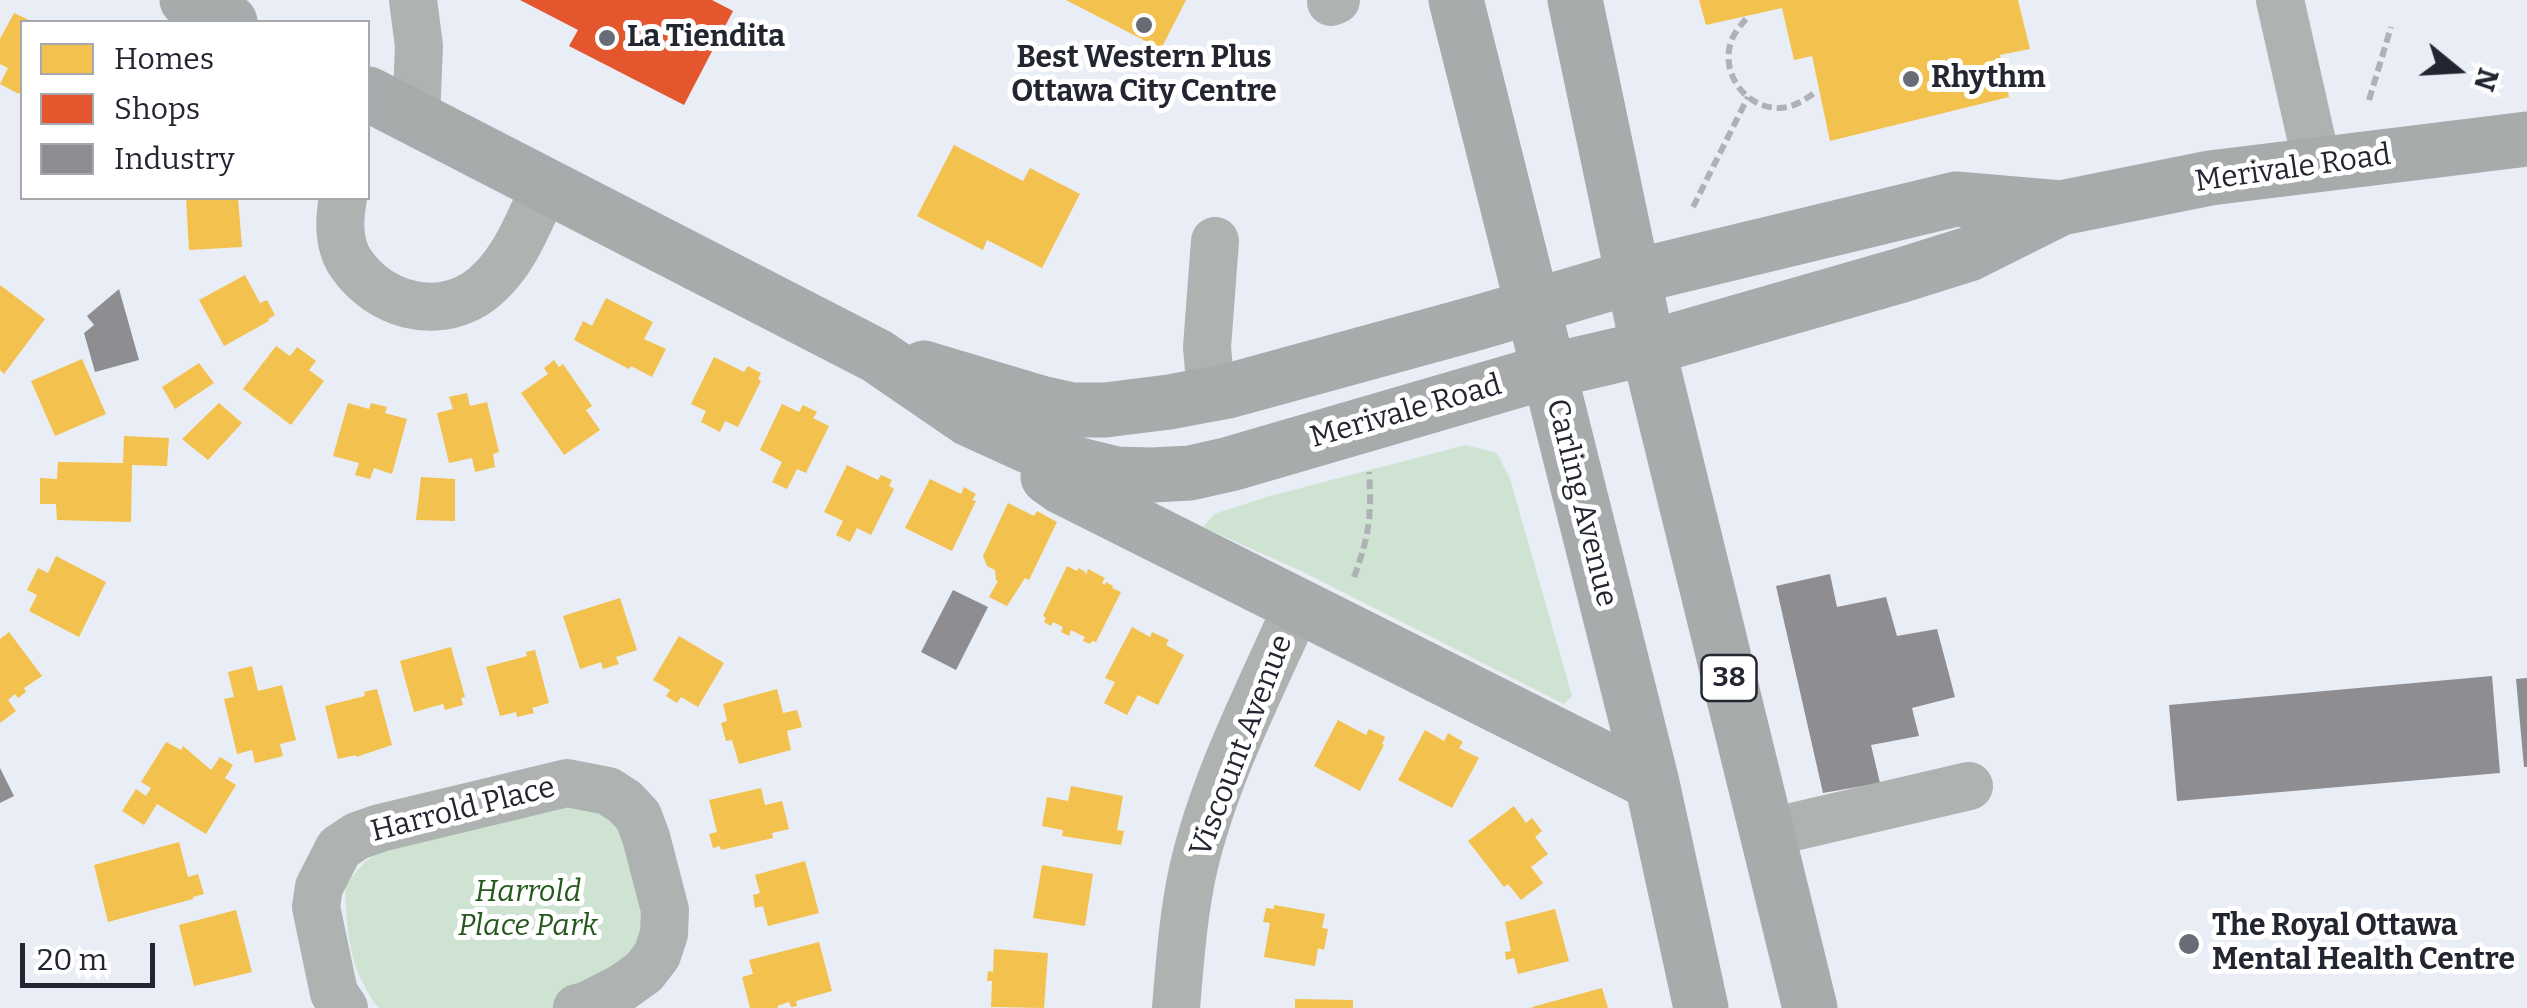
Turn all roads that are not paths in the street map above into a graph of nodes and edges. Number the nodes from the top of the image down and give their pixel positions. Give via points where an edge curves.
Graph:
1 (187, 0) edge
2 (413, 0) edge
3 (1456, 0) edge
4 (1575, 0) edge
5 (2280, 0) edge
6 (226, 20) edge
7 (383, 112) edge
8 (2527, 140) edge
9 (2317, 164) junction
10 (546, 185) junction
11 (343, 200) edge
12 (2061, 208) junction
13 (1215, 241) dead end
14 (1632, 278) junction
15 (1532, 306) junction
16 (1648, 348) junction
17 (877, 356) junction
18 (1549, 371) junction
19 (1211, 394) junction
20 (969, 419) junction
21 (1298, 606) junction
22 (1652, 784) junction
23 (1969, 786) dead end
24 (1767, 833) junction
25 (583, 1007) edge
26 (344, 1008) edge
27 (1176, 1008) edge
28 (1702, 1008) edge
29 (1810, 1008) edge

1 - 6 main road
2 - 7 street via 419,46
3 - 15 main road, Carling Avenue
4 - 14 main road, 38
5 - 9 street
7 - 10 main road, Merivale Road
8 - 9 main road, Merivale Road
9 - 12 main road, Merivale Road
10 - 11 street via 496,276 453,304 429,308 384,294 350,264 339,220
10 - 17 main road, Merivale Road
12 - 14 main road, Merivale Road via 1956,200
12 - 16 main road, Merivale Road via 1970,254
13 - 19 street via 1207,346
14 - 15 main road, Merivale Road
14 - 16 main road, 38
15 - 18 main road, Carling Avenue
15 - 19 main road, Merivale Road
16 - 18 main road, Merivale Road
16 - 24 main road, 38
17 - 19 main road, Merivale Road via 1072,410
17 - 20 main road, Merivale Road
18 - 20 main road, Merivale Road via 1190,473 1116,474 1085,467
18 - 22 main road, Carling Avenue
20 - 21 main road via 1062,487
21 - 22 main road
21 - 27 street, Viscount Avenue via 1210,810 1182,932
22 - 28 main road, Carling Avenue
23 - 24 street
24 - 29 main road, 38
25 - 26 street, Harrold Place via 644,972 657,955 665,910 638,816 608,792 567,783 380,828 339,848 316,907 334,993

